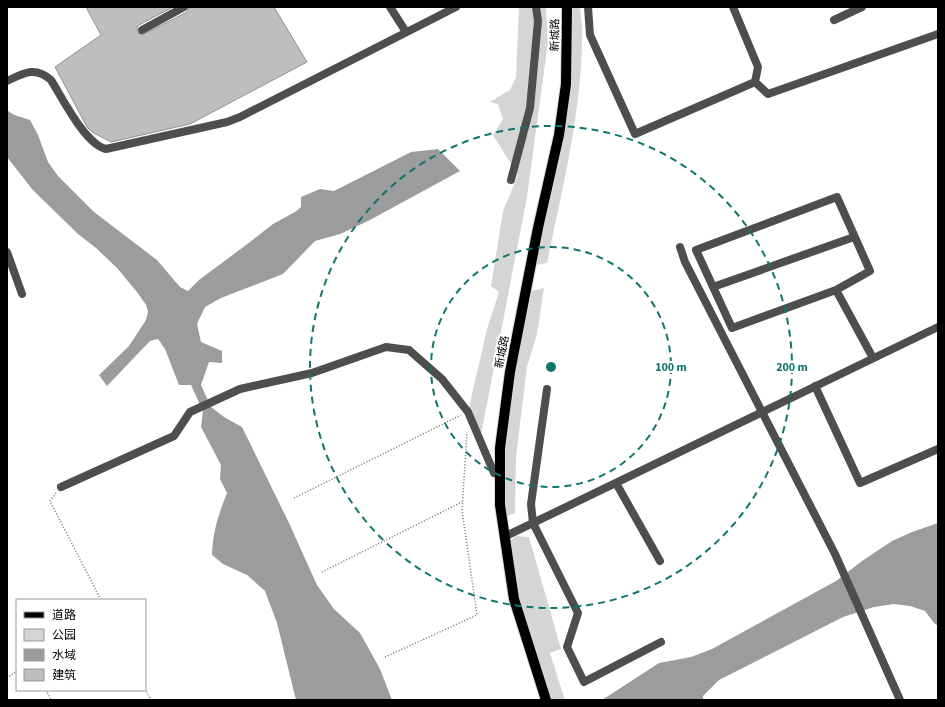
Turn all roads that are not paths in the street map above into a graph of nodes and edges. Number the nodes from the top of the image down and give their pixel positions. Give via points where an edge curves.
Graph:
1 (184, 7) edge
2 (390, 7) edge
3 (456, 7) edge
4 (536, 7) edge
5 (560, 7) edge
6 (567, 7) edge
7 (588, 7) edge
8 (733, 7) edge
9 (862, 7) edge
10 (834, 20) dead end
11 (142, 30) dead end
12 (406, 32) junction
13 (938, 34) edge
14 (7, 81) edge
15 (755, 82) junction
16 (511, 180) dead end
17 (854, 237) junction
18 (680, 247) dead end
19 (7, 252) edge
20 (713, 287) junction
21 (836, 290) junction
22 (22, 294) dead end
23 (938, 327) edge
24 (873, 358) junction
25 (815, 386) junction
26 (547, 389) dead end
27 (762, 412) junction
28 (938, 449) edge
29 (494, 472) junction
30 (616, 483) junction
31 (61, 487) road end
32 (533, 523) junction
33 (504, 537) junction
34 (660, 560) dead end
35 (661, 642) dead end
36 (539, 700) edge
37 (546, 700) edge
38 (900, 700) edge

1 - 11 street
2 - 12 street
3 - 12 street
4 - 16 street via 538,21 530,108
5 - 29 main road, 新城路 via 560,83 553,134 504,371 494,447
6 - 33 main road, 新城路 via 566,84 559,135 510,372 500,448 500,505
7 - 15 street via 590,35 635,134
8 - 15 street via 758,67
9 - 10 street
12 - 14 street via 240,117 106,149 99,148 86,136 51,80 44,74 26,72
13 - 15 street via 768,94
17 - 20 street
17 - 20 street via 837,197 696,250
17 - 21 street via 870,271
18 - 27 street via 685,262
19 - 22 street
20 - 21 street via 732,328
21 - 24 street
23 - 24 street
24 - 25 street
25 - 27 street
25 - 28 street via 860,483
26 - 32 street via 531,504
27 - 30 street
27 - 38 street via 835,554
29 - 31 street via 468,412 442,379 409,350 386,347 312,373 240,390 190,412 174,436
29 - 36 main road, 新城路 via 494,506 507,600
30 - 32 street
30 - 34 street
32 - 33 street
32 - 35 street via 578,613 567,647 584,682
33 - 37 main road, 新城路 via 514,599

